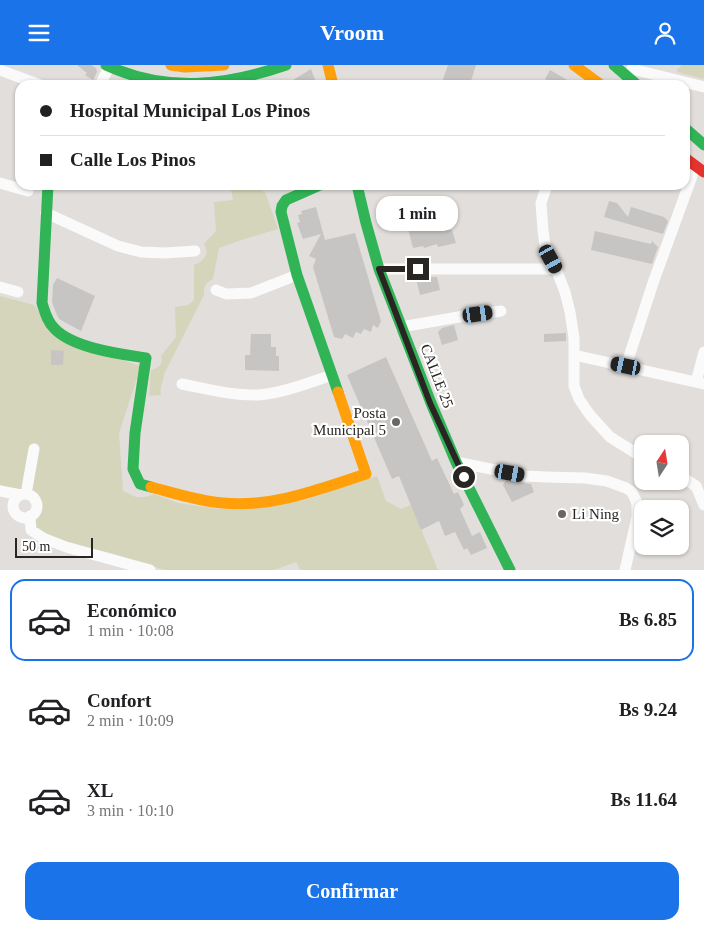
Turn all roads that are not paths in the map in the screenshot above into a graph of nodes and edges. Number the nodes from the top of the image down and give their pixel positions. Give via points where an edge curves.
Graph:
1 (171, 65) edge
2 (224, 65) edge
3 (286, 65) edge
4 (328, 65) edge
5 (574, 65) edge
6 (614, 65) edge
7 (108, 66) edge
8 (0, 70) edge
9 (628, 74) edge
10 (27, 80) edge
11 (102, 80) edge
12 (152, 80) edge
13 (233, 80) edge
14 (332, 80) edge
15 (594, 80) edge
16 (663, 80) edge
17 (690, 85) edge
18 (704, 87) edge
19 (690, 133) edge
20 (704, 146) edge
21 (690, 159) edge
22 (690, 162) edge
23 (690, 168) edge
24 (704, 172) edge
25 (690, 181) edge
26 (0, 183) edge
27 (15, 187) edge
28 (24, 190) edge
29 (48, 190) edge
30 (309, 190) edge
31 (358, 190) edge
32 (545, 190) edge
33 (687, 190) edge
34 (28, 191) dead end
35 (46, 213) junction
36 (195, 251) dead end
37 (379, 269) junction
38 (556, 269) junction
39 (297, 275) junction
40 (0, 287) edge
41 (216, 290) dead end
42 (18, 292) dead end
43 (501, 311) dead end
44 (401, 327) junction
45 (704, 352) edge
46 (574, 355) junction
47 (626, 366) junction
48 (332, 375) junction
49 (700, 383) edge
50 (182, 384) dead end
51 (34, 449) dead end
52 (634, 452) edge
53 (456, 462) junction
54 (689, 482) edge
55 (0, 491) edge
56 (23, 495) junction
57 (704, 505) edge
58 (30, 517) junction
59 (150, 570) edge
60 (510, 570) edge
61 (625, 570) edge

1 - 2 street
3 - 13 street
4 - 14 street
5 - 15 street
6 - 9 street
7 - 11 street
7 - 12 street
8 - 10 street
9 - 16 street
17 - 18 street
19 - 20 street
20 - 21 street
22 - 24 street
23 - 25 street
26 - 27 street
28 - 34 street
29 - 35 street
30 - 39 street via 286,200 281,212
31 - 37 street, CALLE 25
32 - 38 street via 541,203 545,246
33 - 47 street via 652,283
35 - 36 street via 118,246 141,252
35 - 48 street via 42,303 47,318 56,330 69,338 93,347 146,358 133,469 140,484 224,503 262,503 366,474
37 - 38 street
37 - 44 street, CALLE 25
38 - 46 street via 570,312
39 - 41 street via 250,293 226,294
39 - 48 street
40 - 42 street
43 - 44 street
44 - 53 street, CALLE 25
45 - 49 street
46 - 47 street
46 - 52 street via 574,386 579,399 610,437
47 - 49 street
48 - 50 street via 258,395
51 - 56 street
53 - 60 street, CALLE 25
53 - 61 street via 525,475 607,481 632,492 637,503 637,517
54 - 57 street via 696,487
55 - 56 street
56 - 58 street via 33,497 37,504
56 - 58 street via 15,500 14,510 19,516
58 - 59 street via 31,530 43,538

